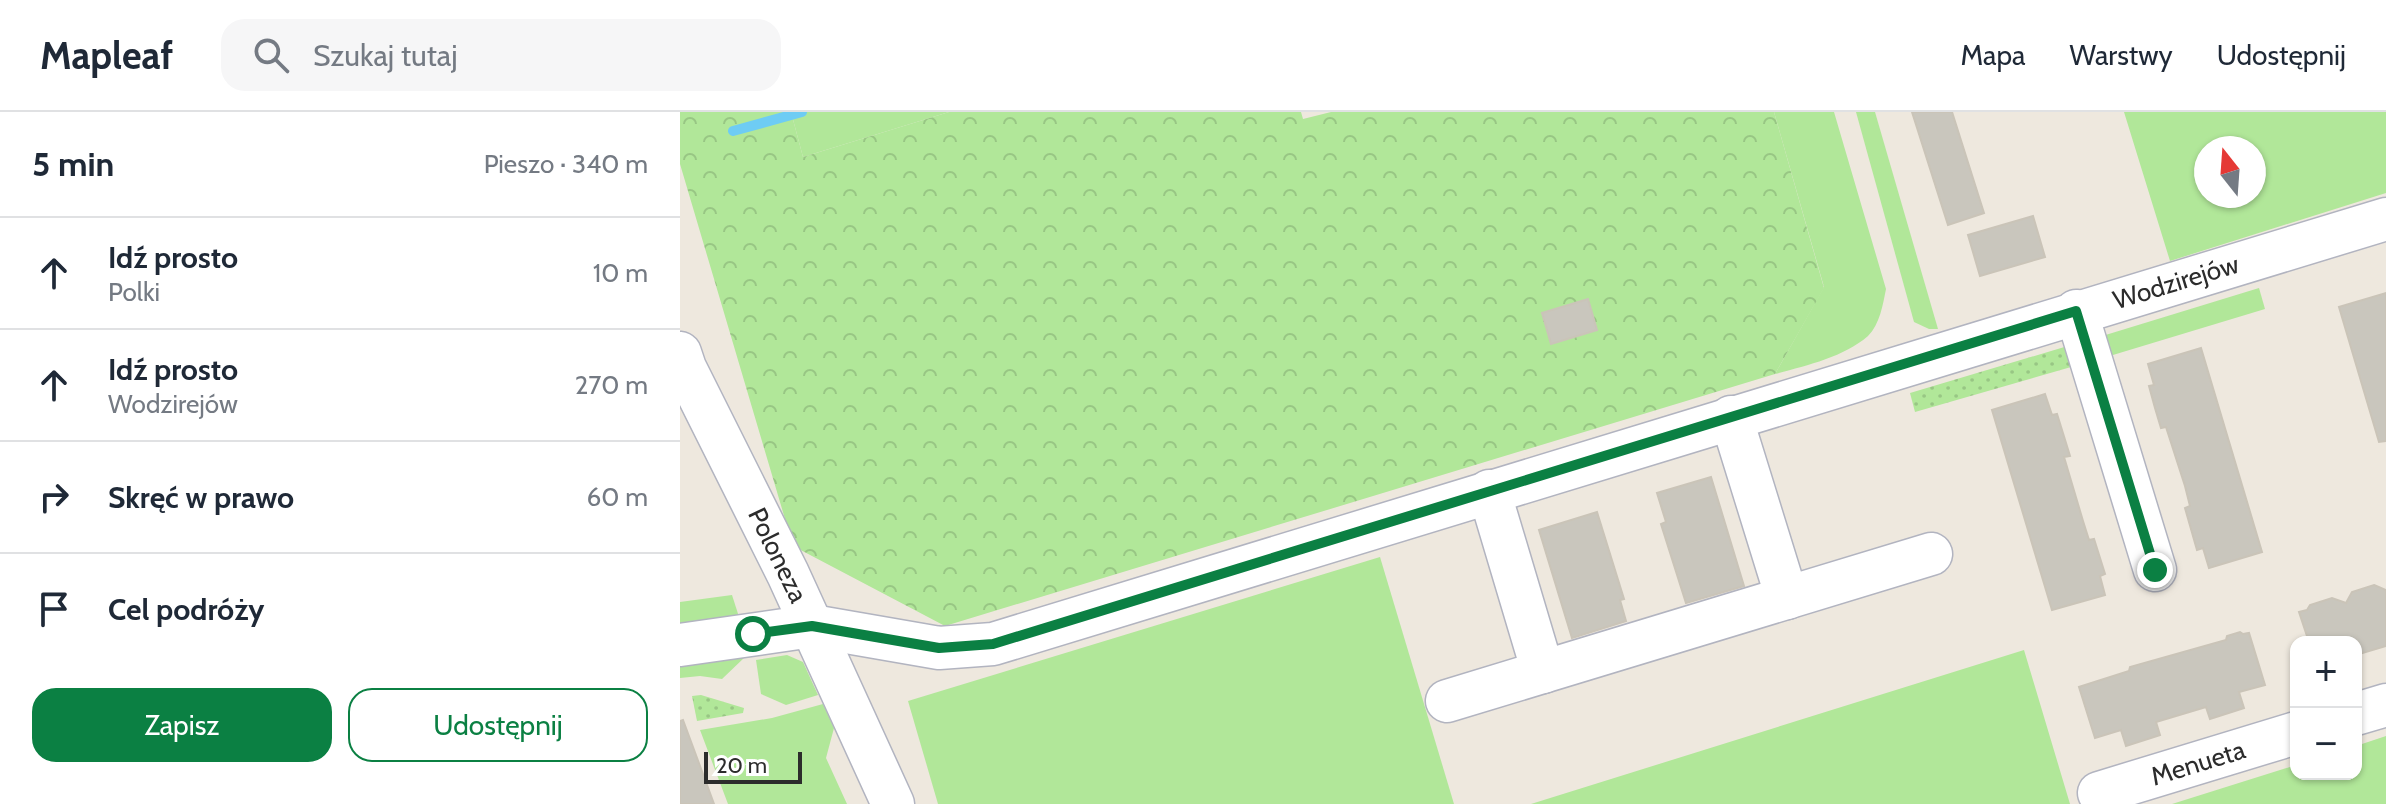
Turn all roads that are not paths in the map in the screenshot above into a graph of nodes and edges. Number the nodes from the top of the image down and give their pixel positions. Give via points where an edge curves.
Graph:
1 (2386, 219) edge
2 (2076, 311) junction
3 (680, 353) edge
4 (1731, 417) junction
5 (1489, 491) junction
6 (1931, 554) dead end
7 (2155, 570) dead end
8 (1787, 598) junction
9 (812, 626) junction
10 (680, 645) edge
11 (1543, 672) junction
12 (1447, 701) dead end
13 (2386, 705) edge
14 (2362, 712) edge
15 (2290, 735) edge
16 (2099, 793) dead end
17 (893, 804) edge

1 - 2 street, Wodzirejów
2 - 4 street, Wodzirejów
2 - 7 street
3 - 9 street, Poloneza
4 - 5 street, Wodzirejów
4 - 8 street
5 - 9 street, Wodzirejów via 993,644 939,648
5 - 11 street
6 - 8 street
8 - 11 street
9 - 10 street, Wodzirejów
9 - 17 street, Poloneza
11 - 12 street
13 - 14 street
15 - 16 street, Menueta

